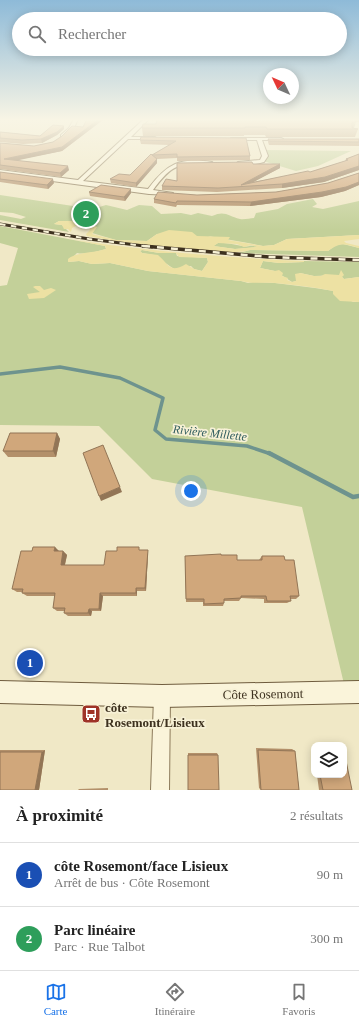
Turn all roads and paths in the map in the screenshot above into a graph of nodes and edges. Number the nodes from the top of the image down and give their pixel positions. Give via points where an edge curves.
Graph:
1 (108, 156) edge
2 (265, 156) edge
3 (218, 163) edge
4 (232, 163) edge
5 (0, 172) edge
6 (79, 182) junction
7 (149, 192) junction
8 (177, 194) edge
9 (0, 692) edge
10 (359, 692) edge
11 (162, 696) junction
12 (160, 790) edge

1 - 6 street
2 - 4 street via 262,161 254,163
3 - 7 street via 174,164 163,172
5 - 6 street
6 - 7 street
7 - 8 street
9 - 11 street, Côte Rosemont
10 - 11 street, Côte Rosemont
11 - 12 street

